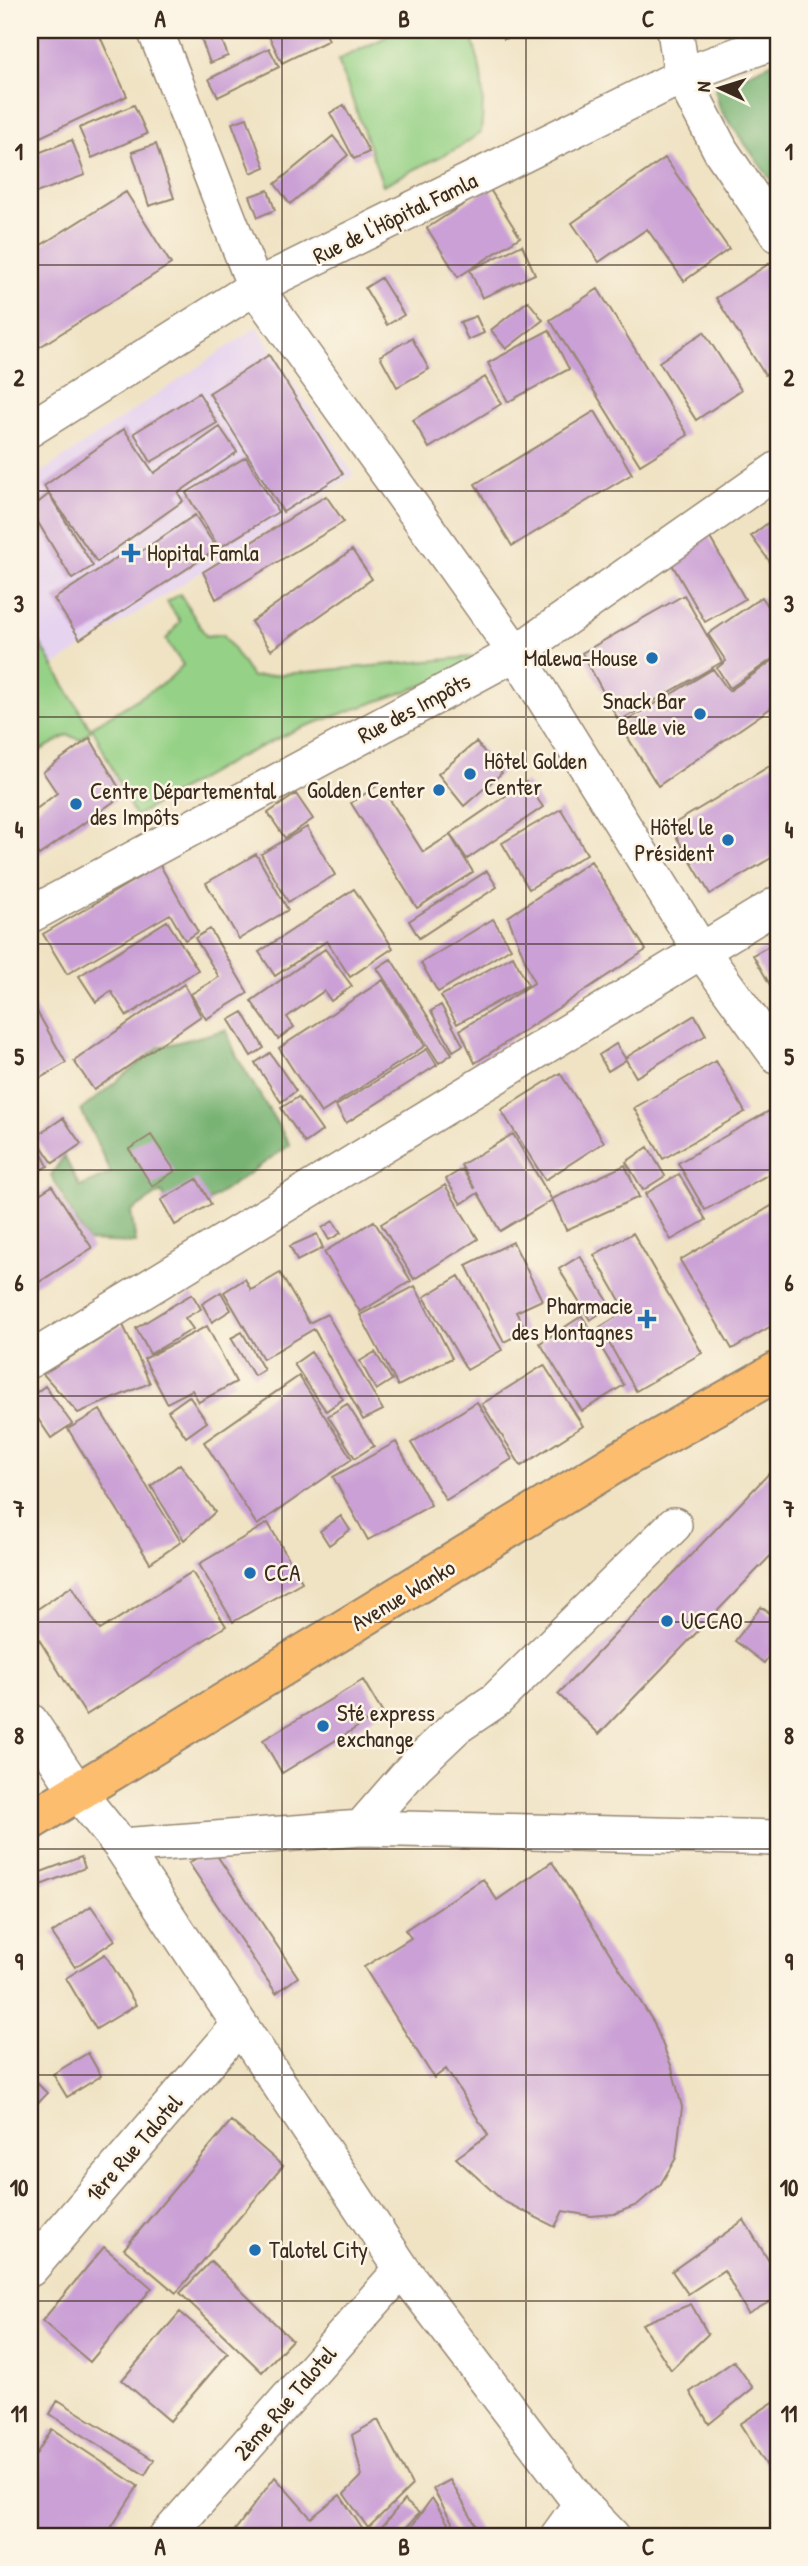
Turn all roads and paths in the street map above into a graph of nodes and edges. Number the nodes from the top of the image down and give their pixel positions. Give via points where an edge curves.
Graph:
1 (155, 30) edge
2 (675, 30) edge
3 (778, 40) edge
4 (682, 76) junction
5 (778, 235) edge
6 (255, 287) junction
7 (30, 429) edge
8 (778, 469) edge
9 (516, 653) junction
10 (778, 904) edge
11 (30, 915) edge
12 (700, 949) junction
13 (778, 1057) edge
14 (30, 1360) edge
15 (778, 1371) edge
16 (674, 1525) dead end
17 (30, 1721) edge
18 (79, 1794) junction
19 (30, 1821) edge
20 (361, 1828) junction
21 (778, 1838) edge
22 (121, 1846) junction
23 (239, 2027) junction
24 (30, 2269) edge
25 (402, 2269) junction
26 (581, 2504) junction
27 (167, 2536) edge
28 (558, 2536) edge
29 (612, 2536) edge

1 - 6 street
2 - 4 street
3 - 4 street, Rue de l'Hôpital Famla
4 - 5 street via 721,150
4 - 6 street, Rue de l'Hôpital Famla
6 - 7 street, Rue de l'Hôpital Famla
6 - 9 street
8 - 9 street, Rue des Impôts
9 - 11 street, Rue des Impôts
9 - 12 street
10 - 12 street
12 - 13 street
12 - 14 street
15 - 18 highway, Avenue Wanko via 624,1458
16 - 20 street via 496,1700 456,1727 415,1766
17 - 18 street
18 - 19 highway, Avenue Wanko
18 - 22 street
20 - 21 street
20 - 22 street
22 - 23 street
23 - 24 street, 1ère Rue Talotel
23 - 25 street
25 - 26 street
25 - 27 street, 2ème Rue Talotel
26 - 28 street
26 - 29 street

